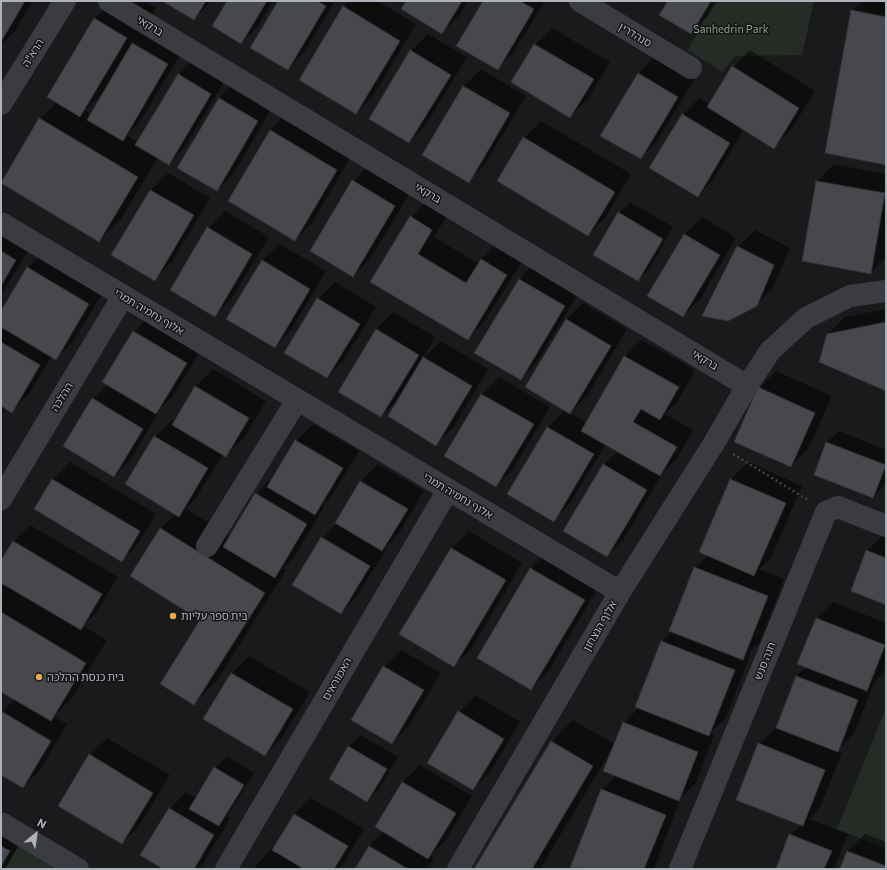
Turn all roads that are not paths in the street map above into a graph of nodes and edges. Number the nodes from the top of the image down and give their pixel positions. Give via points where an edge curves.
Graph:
1 (65, 1) edge
2 (109, 1) edge
3 (580, 1) edge
4 (691, 68) dead end
5 (1, 104) edge
6 (1, 223) edge
7 (886, 291) edge
8 (123, 296) junction
9 (747, 386) junction
10 (297, 400) junction
11 (448, 490) junction
12 (1, 499) edge
13 (886, 526) edge
14 (207, 546) dead end
15 (620, 592) junction
16 (1, 823) edge
17 (78, 869) edge
18 (226, 869) edge
19 (458, 869) edge
20 (680, 869) edge

1 - 5 street, הרא"ה
2 - 9 street, ברקאי
3 - 4 street, סנהדרין
6 - 8 street, אלוף נחמיה תמרי
7 - 9 street, אלוף הנצחון via 850,296 806,318 770,351
8 - 10 street, אלוף נחמיה תמרי
8 - 12 street, ההלכה
9 - 15 street, אלוף הנצחון
10 - 11 street, אלוף נחמיה תמרי
10 - 14 street
11 - 15 street, אלוף נחמיה תמרי
11 - 18 street, האמוראים
13 - 20 street, חנה סנש via 838,507 826,512
15 - 19 street, אלוף הנצחון
16 - 17 street

